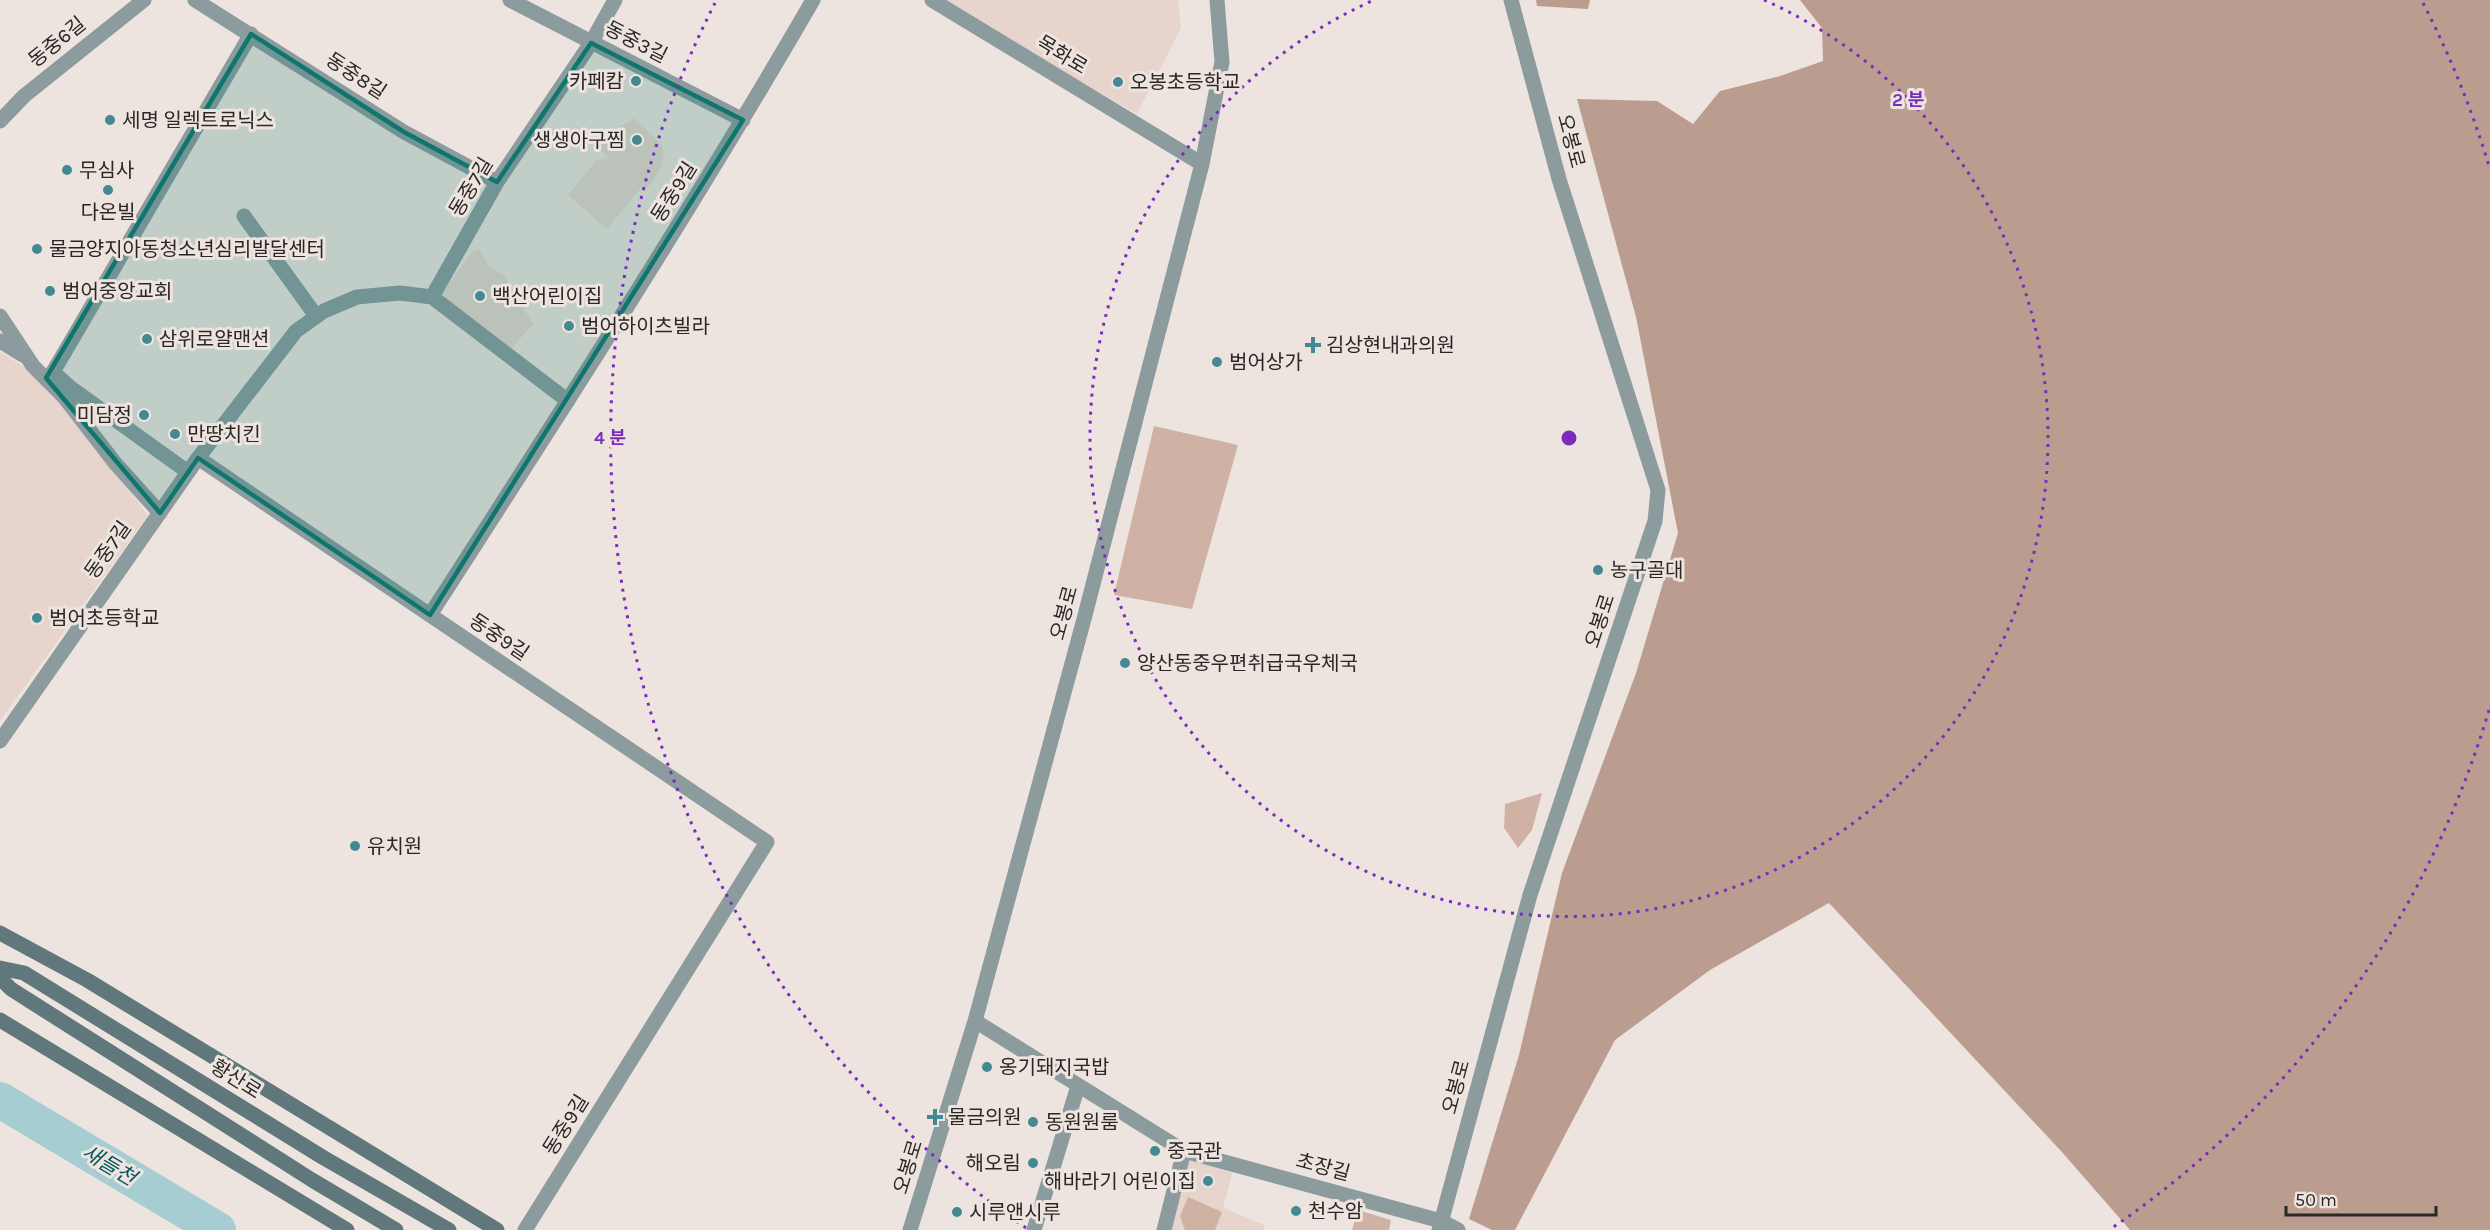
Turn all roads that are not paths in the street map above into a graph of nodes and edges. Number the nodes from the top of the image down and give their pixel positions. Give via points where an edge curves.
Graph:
1 (144, 0) edge
2 (195, 0) edge
3 (510, 0) edge
4 (615, 0) edge
5 (813, 0) edge
6 (932, 0) edge
7 (1217, 0) edge
8 (1511, 0) edge
9 (251, 34) junction
10 (591, 43) junction
11 (743, 120) junction
12 (0, 121) edge
13 (1202, 164) junction
14 (497, 182) junction
15 (244, 216) dead end
16 (432, 297) junction
17 (0, 316) edge
18 (316, 316) junction
19 (0, 341) edge
20 (27, 358) junction
21 (49, 375) junction
22 (568, 401) junction
23 (198, 458) junction
24 (188, 472) junction
25 (159, 513) junction
26 (430, 615) junction
27 (0, 741) edge
28 (0, 933) edge
29 (0, 968) edge
30 (0, 978) edge
31 (0, 1020) edge
32 (975, 1021) junction
33 (1078, 1086) junction
34 (1184, 1151) junction
35 (1440, 1226) edge
36 (346, 1230) edge
37 (396, 1230) edge
38 (449, 1230) edge
39 (497, 1230) edge
40 (525, 1230) edge
41 (910, 1230) edge
42 (1034, 1230) edge
43 (1164, 1230) edge
44 (1458, 1230) edge

1 - 12 street, 동중6길 via 24,96
2 - 9 street, 동중8길
3 - 10 street, 동중3길
4 - 10 street, 동중7길
5 - 11 street, 동중9길
6 - 13 street, 목화로
7 - 13 street, 오봉로 via 1222,62
8 - 35 street, 오봉로 via 1559,179 1658,490 1658,504 1530,895
9 - 14 street, 동중8길 via 404,132
9 - 21 street
10 - 11 street, 동중3길
10 - 14 street, 동중7길
11 - 22 street, 동중9길
13 - 32 street, 오봉로
14 - 16 street, 동중7길
15 - 18 street
16 - 18 street, 동중7길 via 400,293 357,297
16 - 22 street
17 - 20 street
18 - 23 street, 동중7길 via 296,331
19 - 20 street
20 - 21 street
21 - 24 street
21 - 25 street
22 - 26 street, 동중9길
23 - 24 street, 동중7길
23 - 26 street
24 - 25 street, 동중7길
25 - 27 street, 동중7길
26 - 40 street, 동중9길 via 767,842
28 - 39 main road via 87,980
29 - 38 main road, 황산로 via 24,973 324,1158
30 - 37 main road via 11,989
31 - 36 main road
32 - 33 street, 초장길
32 - 41 street, 오봉로
33 - 34 street, 초장길
33 - 42 street
34 - 35 street, 초장길
34 - 43 street
35 - 44 street, 초장길

